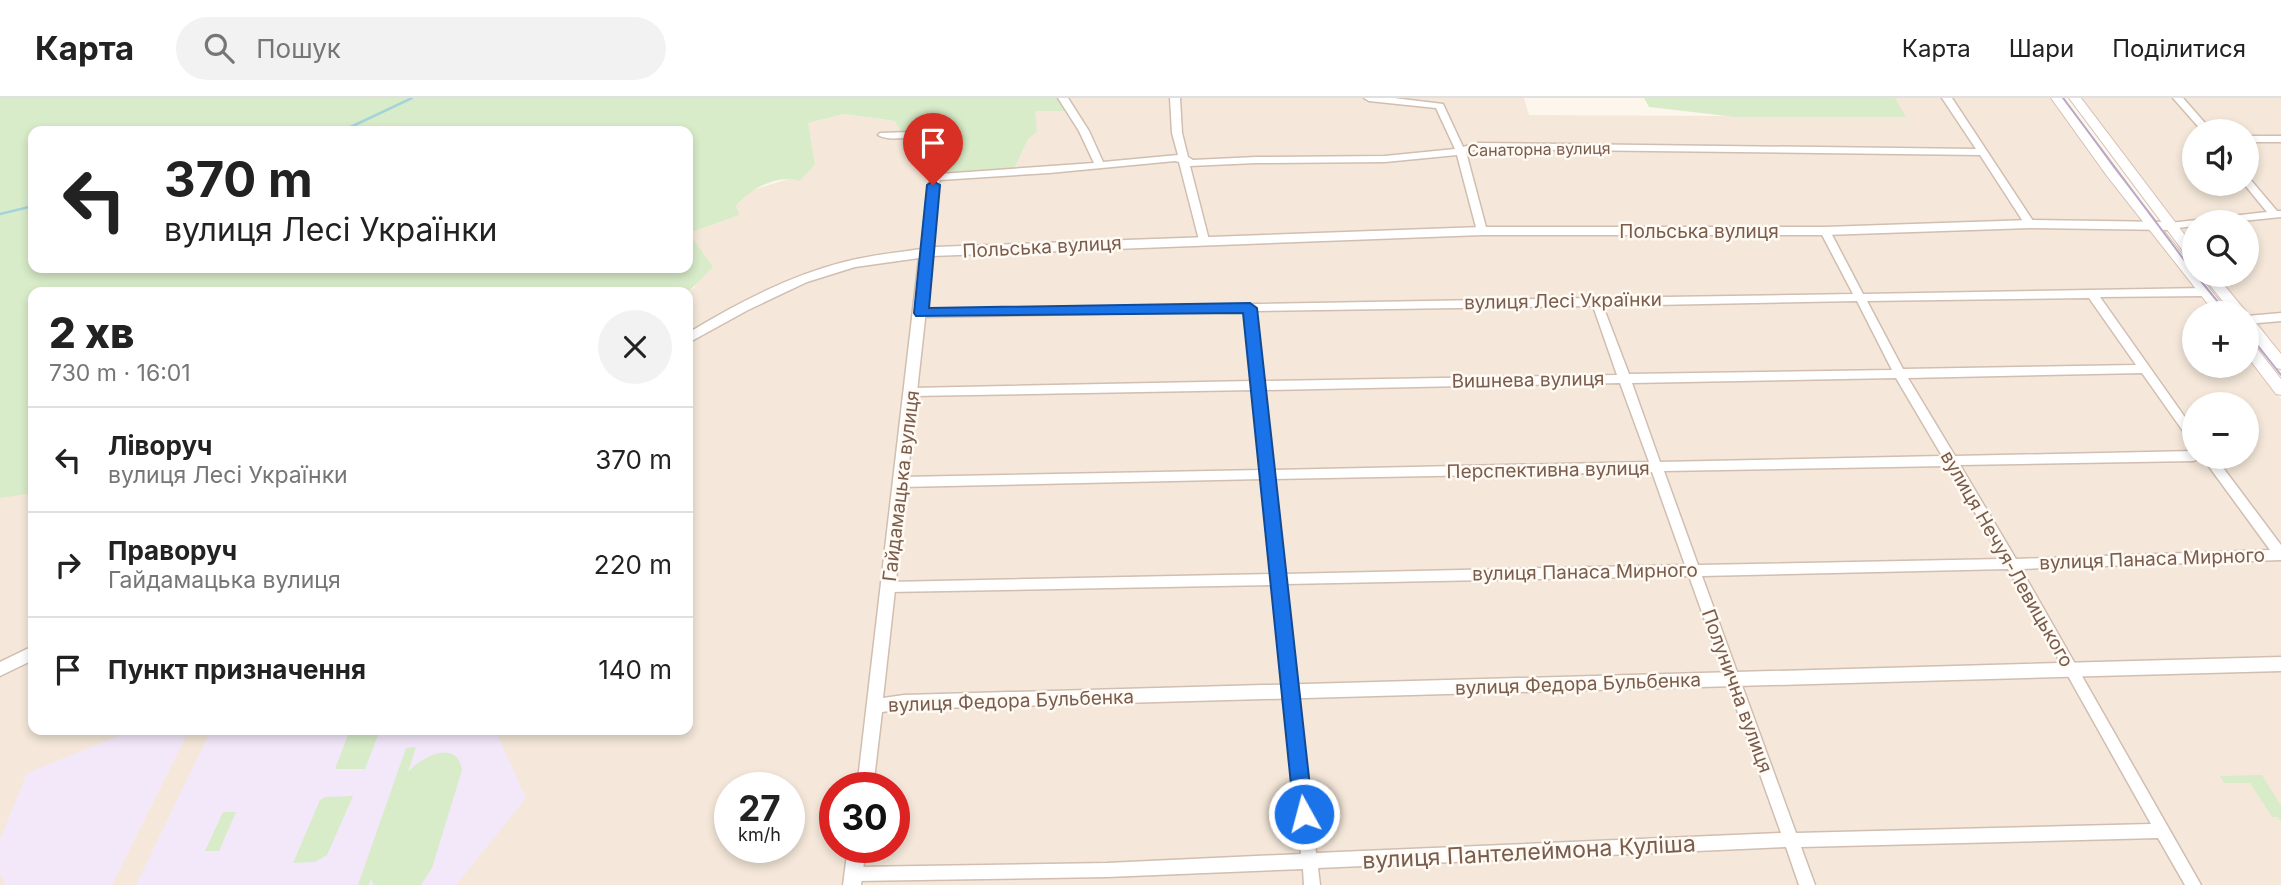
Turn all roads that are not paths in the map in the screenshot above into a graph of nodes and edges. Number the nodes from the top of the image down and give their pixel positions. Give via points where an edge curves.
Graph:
1 (1063, 98) edge
2 (1175, 98) edge
3 (1368, 98) edge
4 (1947, 98) edge
5 (2057, 98) edge
6 (2075, 98) edge
7 (2178, 98) edge
8 (1438, 102) edge
9 (2196, 119) edge
10 (883, 135) dead end
11 (2259, 139) edge
12 (2281, 139) edge
13 (1458, 150) junction
14 (1982, 152) junction
15 (1184, 159) junction
16 (1100, 165) junction
17 (935, 181) junction
18 (2259, 194) edge
19 (2278, 214) edge
20 (2259, 216) edge
21 (2030, 224) junction
22 (2182, 224) edge
23 (2151, 226) junction
24 (2170, 226) junction
25 (1482, 231) junction
26 (1825, 231) junction
27 (1204, 240) junction
28 (2182, 241) edge
29 (926, 253) junction
30 (2219, 287) edge
31 (2205, 292) junction
32 (2093, 295) junction
33 (1860, 296) junction
34 (1596, 300) junction
35 (2212, 301) edge
36 (2230, 301) edge
37 (1250, 308) junction
38 (921, 313) junction
39 (2281, 317) edge
40 (2259, 320) edge
41 (693, 336) edge
42 (2259, 336) edge
43 (2259, 362) edge
44 (2281, 364) edge
45 (2145, 369) junction
46 (1900, 374) junction
47 (1624, 378) junction
48 (1256, 386) junction
49 (2281, 390) edge
50 (912, 392) junction
51 (2182, 421) edge
52 (2182, 456) edge
53 (1952, 461) junction
54 (1657, 468) junction
55 (2217, 469) edge
56 (1267, 475) junction
57 (901, 482) junction
58 (2281, 555) edge
59 (2012, 564) junction
60 (1693, 570) junction
61 (1280, 578) junction
62 (890, 587) junction
63 (28, 655) edge
64 (2281, 664) edge
65 (0, 668) edge
66 (2070, 671) junction
67 (1732, 679) junction
68 (1290, 692) junction
69 (875, 706) junction
70 (867, 772) edge
71 (2162, 831) junction
72 (1790, 840) junction
73 (1310, 862) junction
74 (853, 879) edge
75 (1312, 885) edge
76 (1807, 885) edge
77 (2193, 885) edge

1 - 16 street
2 - 15 street
3 - 8 street
4 - 14 street
5 - 23 main road
6 - 24 main road
7 - 9 street
8 - 13 street
10 - 17 street via 920,139
11 - 12 street
13 - 14 street, Санаторна вулиця via 1478,146
13 - 15 street, Санаторна вулиця via 1413,157 1192,163
13 - 25 street
14 - 21 street
15 - 16 street, Санаторна вулиця
15 - 27 street
16 - 17 street, Санаторна вулиця
17 - 29 street, Гайдамацька вулиця
18 - 19 street
19 - 20 street
21 - 23 street, Польська вулиця
21 - 26 street, Польська вулиця
22 - 24 street, Польська вулиця
23 - 24 street, Польська вулиця
23 - 31 main road
24 - 28 main road
25 - 26 street, Польська вулиця
25 - 27 street, Польська вулиця
26 - 33 street, вулиця Нечуя-Левицького
27 - 29 street, Польська вулиця
29 - 38 street, Гайдамацька вулиця
29 - 41 street, Польська вулиця via 867,261 824,273 735,311
30 - 36 main road
31 - 32 street, вулиця Лесі Українки
31 - 35 main road
32 - 33 street, вулиця Лесі Українки
32 - 45 street
33 - 34 street, вулиця Лесі Українки
33 - 46 street, вулиця Нечуя-Левицького
34 - 37 street, вулиця Лесі Українки
34 - 47 street, Полунична вулиця
37 - 38 street, вулиця Лесі Українки
37 - 48 street
38 - 50 street, Гайдамацька вулиця
39 - 40 street
42 - 44 main road
43 - 49 main road
45 - 46 street, Вишнева вулиця
45 - 51 street
46 - 47 street, Вишнева вулиця
46 - 53 street, вулиця Нечуя-Левицького
47 - 48 street, Вишнева вулиця
47 - 54 street, Полунична вулиця
48 - 50 street, Вишнева вулиця
48 - 56 street
50 - 57 street, Гайдамацька вулиця
52 - 53 street, Перспективна вулиця
53 - 54 street, Перспективна вулиця
53 - 59 street, вулиця Нечуя-Левицького
54 - 56 street, Перспективна вулиця
54 - 60 street, Полунична вулиця
55 - 58 street
56 - 57 street, Перспективна вулиця
56 - 61 street
57 - 62 street, Гайдамацька вулиця
58 - 59 street, вулиця Панаса Мирного
59 - 60 street, вулиця Панаса Мирного
59 - 66 street, вулиця Нечуя-Левицького
60 - 61 street, вулиця Панаса Мирного
60 - 67 street, Полунична вулиця
61 - 62 street, вулиця Панаса Мирного
61 - 68 street
62 - 69 street, Гайдамацька вулиця
63 - 65 street
64 - 66 street, вулиця Федора Бульбенка
66 - 67 street, вулиця Федора Бульбенка
66 - 71 street, вулиця Нечуя-Левицького
67 - 68 street, вулиця Федора Бульбенка
67 - 72 street, Полунична вулиця
68 - 69 street, вулиця Федора Бульбенка
68 - 73 street
69 - 70 street, Гайдамацька вулиця
71 - 72 street, вулиця Пантелеймона Куліша
71 - 77 street, вулиця Нечуя-Левицького
72 - 73 street, вулиця Пантелеймона Куліша
72 - 76 street, Полунична вулиця
73 - 74 street, вулиця Пантелеймона Куліша
73 - 75 street

